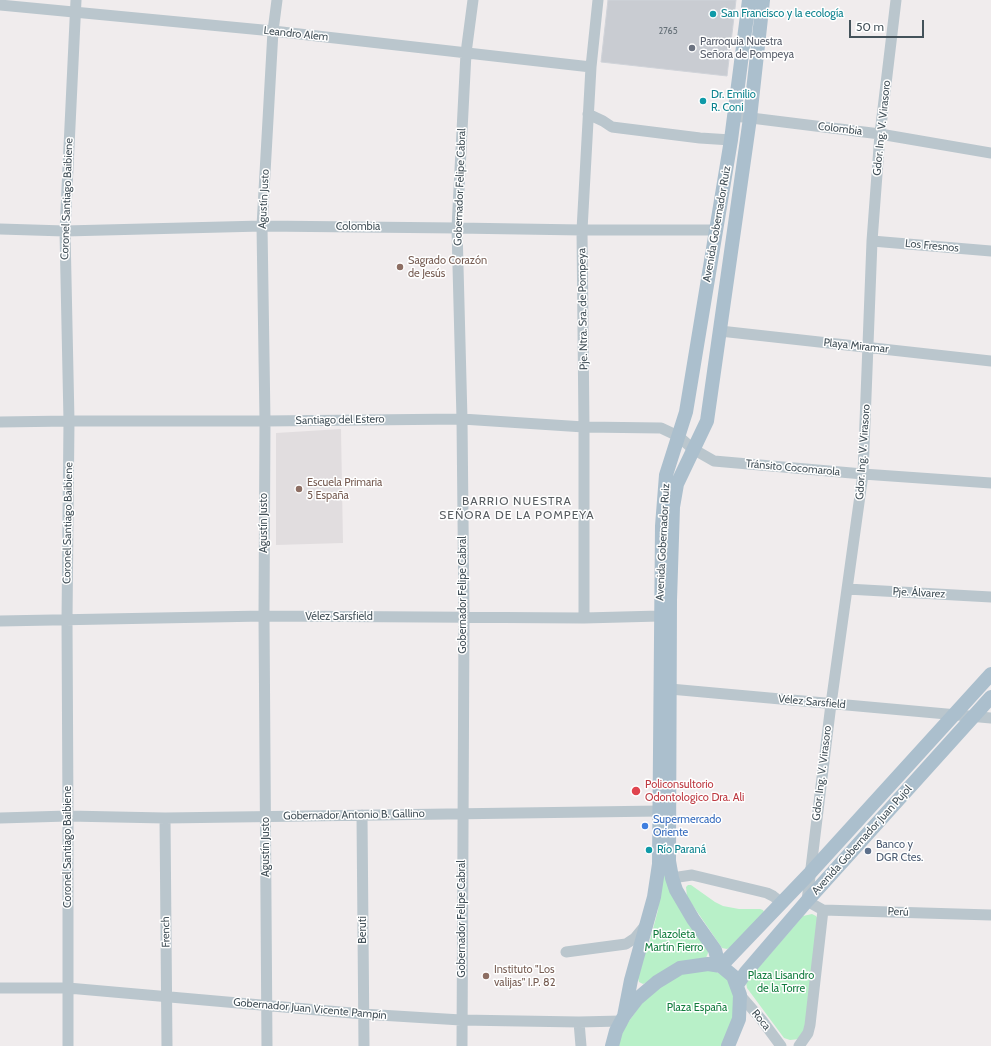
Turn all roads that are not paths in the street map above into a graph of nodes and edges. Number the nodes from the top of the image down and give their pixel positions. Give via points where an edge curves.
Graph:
1 (76, 0) edge
2 (277, 0) edge
3 (473, 0) edge
4 (598, 0) edge
5 (749, 0) edge
6 (763, 0) edge
7 (896, 0) edge
8 (0, 5) edge
9 (74, 12) junction
10 (273, 31) junction
11 (466, 53) junction
12 (591, 67) junction
13 (588, 114) junction
14 (735, 116) junction
15 (750, 118) junction
16 (880, 134) junction
17 (731, 140) junction
18 (991, 151) edge
19 (262, 226) junction
20 (457, 228) junction
21 (0, 229) edge
22 (582, 230) junction
23 (716, 230) junction
24 (65, 231) junction
25 (872, 241) junction
26 (991, 251) edge
27 (720, 331) junction
28 (868, 347) junction
29 (991, 361) edge
30 (462, 419) junction
31 (69, 421) junction
32 (265, 421) junction
33 (0, 422) edge
34 (584, 427) junction
35 (678, 436) junction
36 (694, 449) junction
37 (863, 474) junction
38 (991, 483) edge
39 (847, 589) junction
40 (991, 597) edge
41 (670, 600) junction
42 (264, 616) junction
43 (660, 616) junction
44 (464, 617) junction
45 (584, 618) junction
46 (67, 620) junction
47 (0, 621) edge
48 (991, 674) edge
49 (670, 689) junction
50 (991, 697) edge
51 (831, 704) junction
52 (953, 715) junction
53 (972, 716) junction
54 (991, 718) edge
55 (660, 811) junction
56 (463, 814) junction
57 (362, 815) junction
58 (68, 816) junction
59 (266, 816) junction
60 (0, 818) edge
61 (165, 818) junction
62 (810, 872) junction
63 (672, 878) junction
64 (807, 901) junction
65 (782, 903) junction
66 (823, 910) junction
67 (991, 916) edge
68 (648, 921) junction
69 (566, 952) dead end
70 (719, 965) junction
71 (0, 988) edge
72 (68, 988) junction
73 (739, 990) junction
74 (167, 996) junction
75 (267, 1005) junction
76 (363, 1014) junction
77 (622, 1018) junction
78 (461, 1020) junction
79 (579, 1022) junction
80 (68, 1046) edge
81 (167, 1046) edge
82 (267, 1046) edge
83 (364, 1046) edge
84 (462, 1046) edge
85 (581, 1046) edge
86 (612, 1046) edge
87 (728, 1046) edge
88 (781, 1046) edge
89 (799, 1046) edge

1 - 9 street, Coronel Santiago Baibiene
2 - 10 street, Agustín Justo
3 - 11 street, Gobernador Felipe Cabral
4 - 12 street, Pje. Ntra. Sra. de Pompeya
5 - 14 main road, Avenida Gobernador Ruiz
6 - 15 main road, Avenida Gobernador Ruiz
7 - 16 street, Gdor. Ing. V. Virasoro
8 - 9 street, Leandro Alem
9 - 10 street, Leandro Alem
9 - 24 street, Coronel Santiago Baibiene
10 - 11 street, Leandro Alem
10 - 19 street, Agustín Justo
11 - 12 street, Leandro Alem
11 - 20 street, Gobernador Felipe Cabral
12 - 13 street, Pje. Ntra. Sra. de Pompeya
13 - 17 street via 612,127
13 - 22 street, Pje. Ntra. Sra. de Pompeya
14 - 15 street, Colombia
14 - 17 main road, Avenida Gobernador Ruiz
15 - 16 street, Colombia
15 - 27 main road, Avenida Gobernador Ruiz
16 - 18 street, Colombia
16 - 25 street, Gdor. Ing. V. Virasoro
17 - 23 main road, Avenida Gobernador Ruiz
19 - 20 street, Colombia
19 - 24 street, Colombia
19 - 32 street, Agustín Justo
20 - 22 street, Colombia
20 - 30 street, Gobernador Felipe Cabral
21 - 24 street, Colombia
22 - 23 street, Colombia
22 - 34 street, Pje. Ntra. Sra. de Pompeya
23 - 35 main road, Avenida Gobernador Ruiz via 686,412
24 - 31 street, Coronel Santiago Baibiene
25 - 26 street, Los Fresnos
25 - 28 street, Gdor. Ing. V. Virasoro
27 - 28 street, Playa Miramar
27 - 36 main road, Avenida Gobernador Ruiz via 706,421
28 - 29 street, Playa Miramar
28 - 37 street, Gdor. Ing. V. Virasoro
30 - 32 street, Santiago del Estero
30 - 34 street, Santiago del Estero
30 - 44 street, Gobernador Felipe Cabral
31 - 32 street, Santiago del Estero
31 - 33 street, Santiago del Estero
31 - 46 street, Coronel Santiago Baibiene
32 - 42 street, Agustín Justo
34 - 35 street, Santiago del Estero via 661,428
34 - 45 street, Pje. Ntra. Sra. de Pompeya
35 - 36 street, Tránsito Cocomarola
35 - 43 main road, Avenida Gobernador Ruiz via 666,476
36 - 37 street, Tránsito Cocomarola via 714,461
36 - 41 main road, Avenida Gobernador Ruiz via 678,484 674,507
37 - 38 street, Tránsito Cocomarola
37 - 39 street, Gdor. Ing. V. Virasoro
39 - 40 street, Pje. Álvarez
39 - 51 street, Gdor. Ing. V. Virasoro
41 - 43 street
41 - 49 main road, Avenida Gobernador Ruiz
42 - 44 street, Vélez Sarsfield
42 - 46 street, Vélez Sarsfield
42 - 59 street, Agustín Justo
43 - 45 street, Vélez Sarsfield
43 - 55 main road, Avenida Gobernador Ruiz
44 - 45 street, Vélez Sarsfield
44 - 56 street, Gobernador Felipe Cabral
46 - 47 street, Vélez Sarsfield
46 - 58 street, Coronel Santiago Baibiene
48 - 52 main road, Avenida Gobernador Juan Pujol
49 - 51 street, Vélez Sarsfield
49 - 63 main road, Avenida Gobernador Ruiz
50 - 53 main road, Avenida Gobernador Juan Pujol
51 - 52 street, Vélez Sarsfield
51 - 62 street, Gdor. Ing. V. Virasoro
52 - 53 street
52 - 62 main road, Avenida Gobernador Juan Pujol
53 - 54 street
53 - 64 main road, Avenida Gobernador Juan Pujol
55 - 56 street, Gobernador Antonio B. Gallino
55 - 68 main road, Avenida Gobernador Ruiz via 659,864
56 - 57 street, Gobernador Antonio B. Gallino
56 - 78 street, Gobernador Felipe Cabral
57 - 59 street, Gobernador Antonio B. Gallino
57 - 76 street, Beruti
58 - 60 street, Gobernador Antonio B. Gallino
58 - 61 street, Gobernador Antonio B. Gallino
58 - 72 street, Coronel Santiago Baibiene
59 - 61 street, Gobernador Antonio B. Gallino
59 - 75 street, Agustín Justo
61 - 74 street, French
62 - 64 street, Gdor. Ing. V. Virasoro
62 - 65 main road, Avenida Gobernador Juan Pujol
63 - 65 street via 696,876 767,893
63 - 70 main road, Avenida Gobernador Ruiz via 682,902 715,950
64 - 66 street, Perú
64 - 73 main road, Avenida Gobernador Juan Pujol via 746,972
65 - 70 main road, Avenida Gobernador Juan Pujol
66 - 67 street, Perú
66 - 89 street via 810,1025
68 - 69 street via 635,938 626,944
68 - 77 main road, Avenida Gobernador Ruiz
70 - 73 main road via 733,976
70 - 77 main road via 695,965 680,968 667,975 637,999
71 - 72 street, Gobernador Juan Vicente Pampín
72 - 74 street, Gobernador Juan Vicente Pampín
72 - 80 street, Coronel Santiago Baibiene
73 - 87 main road via 739,1020
73 - 88 street, Roca
74 - 75 street, Gobernador Juan Vicente Pampín
74 - 81 street, French
75 - 76 street, Gobernador Juan Vicente Pampín
75 - 82 street, Agustín Justo
76 - 78 street, Gobernador Juan Vicente Pampín
76 - 83 street, Beruti
77 - 79 street, Gobernador Juan Vicente Pampín
77 - 86 main road
78 - 79 street, Gobernador Juan Vicente Pampín
78 - 84 street, Gobernador Felipe Cabral
79 - 85 street

